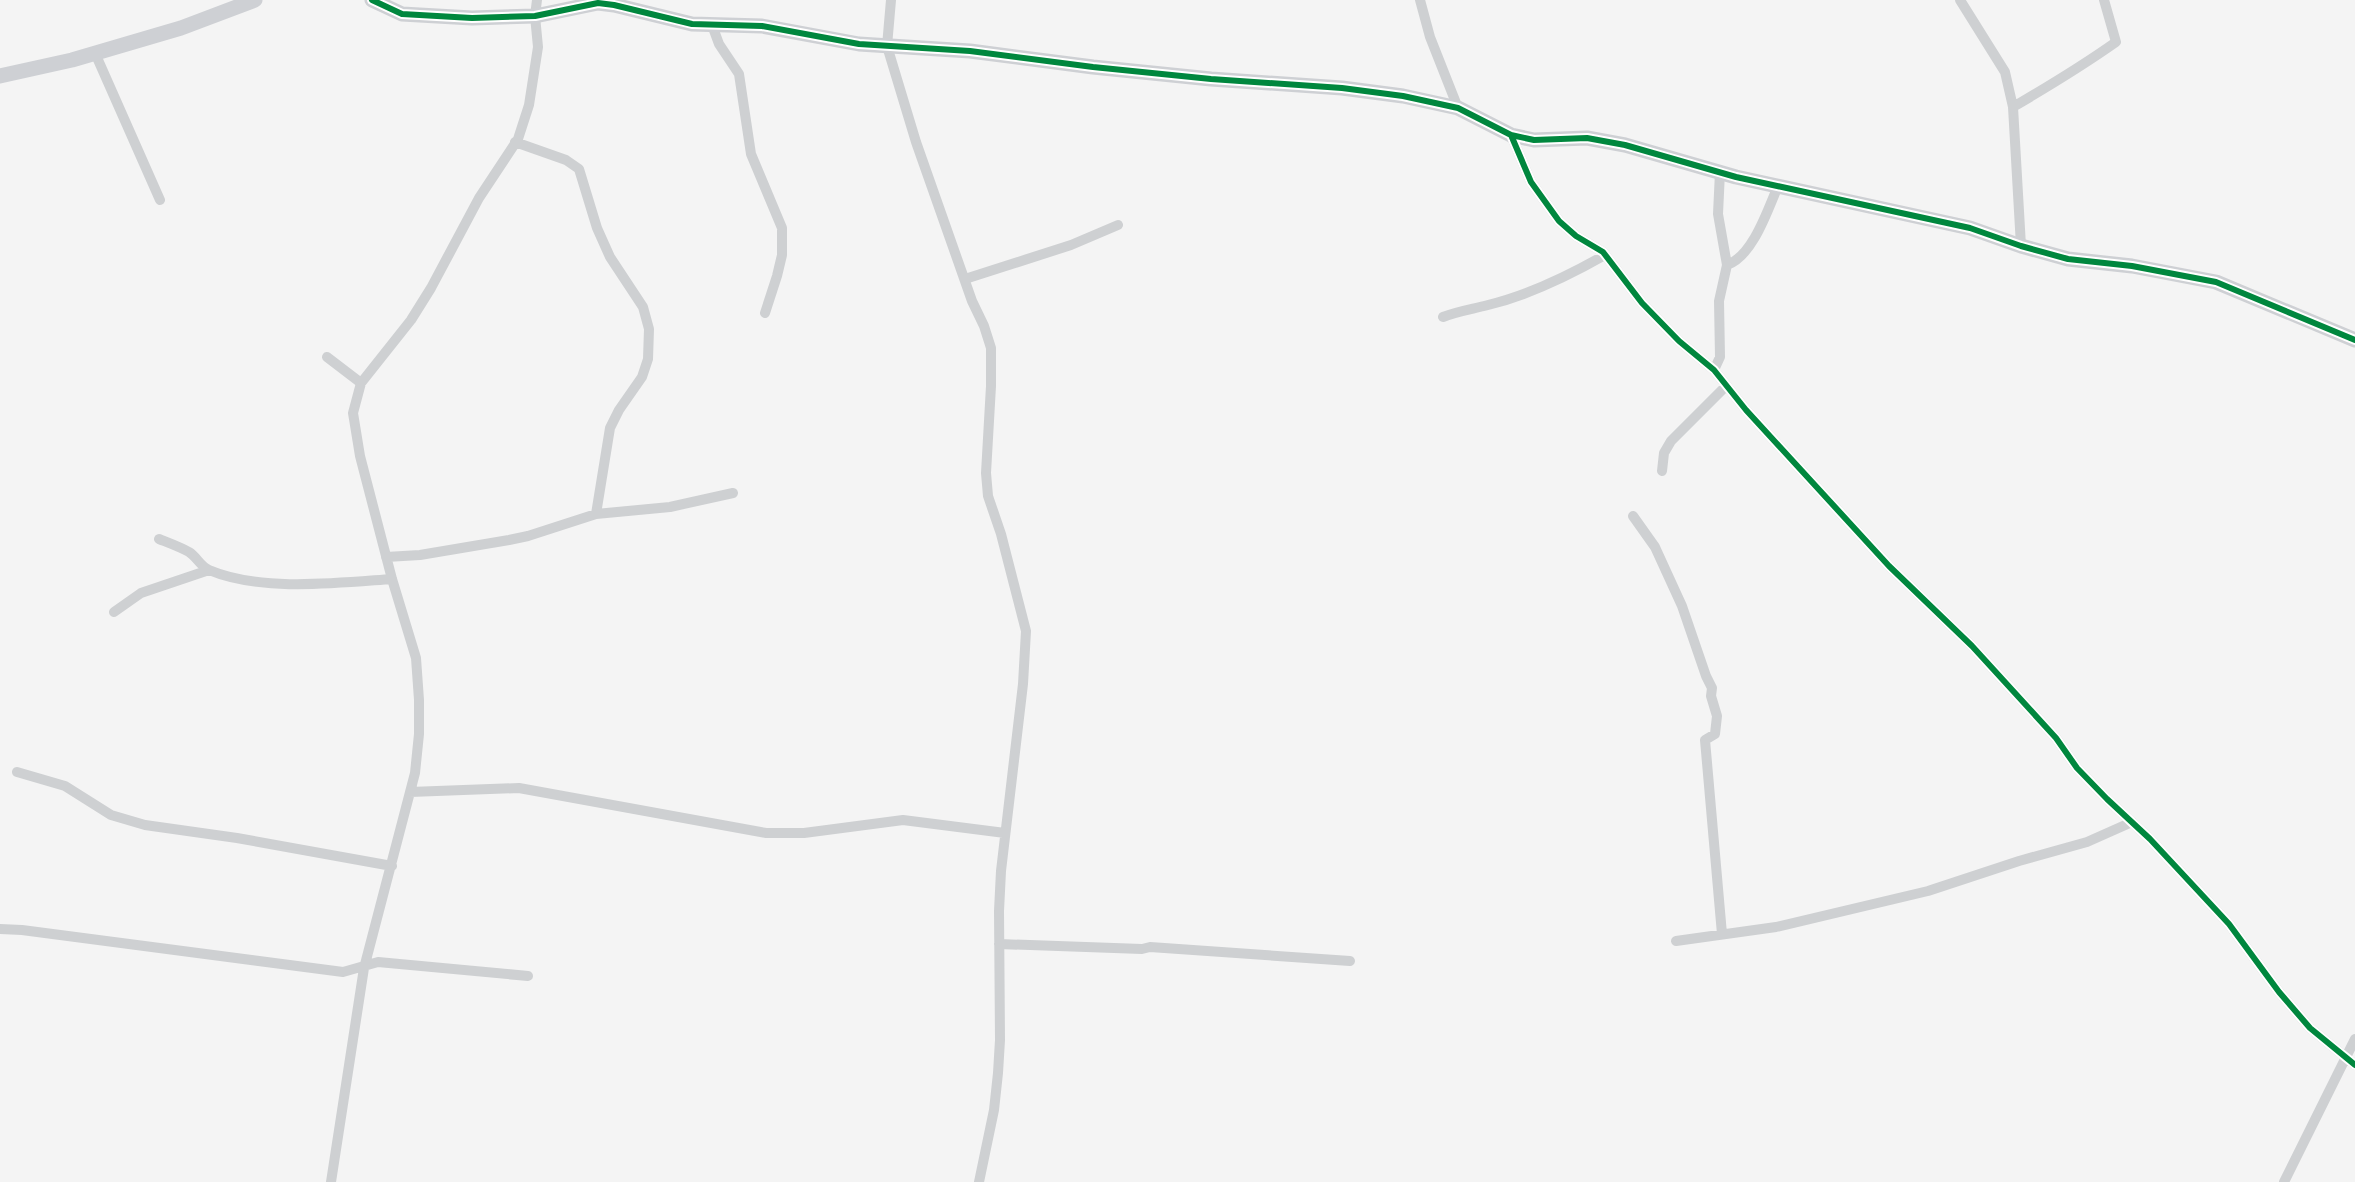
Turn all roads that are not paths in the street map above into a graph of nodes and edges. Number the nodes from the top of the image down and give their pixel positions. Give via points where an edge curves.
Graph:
1 (255, 0) edge
2 (372, 0) edge
3 (537, 0) edge
4 (891, 0) edge
5 (1420, 0) edge
6 (1960, 0) edge
7 (2104, 0) edge
8 (535, 16) junction
9 (712, 25) junction
10 (887, 46) junction
11 (95, 53) junction
12 (0, 76) edge
13 (2013, 107) junction
14 (1458, 108) junction
15 (1511, 135) junction
16 (515, 142) junction
17 (1720, 172) junction
18 (1778, 186) junction
19 (160, 200) dead end
20 (1118, 225) dead end
21 (2021, 246) junction
22 (1605, 255) junction
23 (1727, 265) junction
24 (965, 279) junction
25 (765, 313) dead end
26 (1443, 317) dead end
27 (2355, 340) edge
28 (327, 357) dead end
29 (1714, 370) junction
30 (362, 383) junction
31 (1726, 386) junction
32 (1662, 471) dead end
33 (733, 493) dead end
34 (596, 514) junction
35 (1633, 516) dead end
36 (159, 538) dead end
37 (386, 557) junction
38 (209, 570) junction
39 (392, 579) junction
40 (114, 612) dead end
41 (17, 772) dead end
42 (410, 792) junction
43 (2132, 822) junction
44 (1005, 833) junction
45 (392, 866) junction
46 (0, 929) edge
47 (1722, 934) junction
48 (1676, 941) dead end
49 (999, 945) junction
50 (1350, 961) dead end
51 (364, 968) junction
52 (528, 976) dead end
53 (2355, 1040) edge
54 (2351, 1062) edge
55 (332, 1182) edge
56 (979, 1182) edge
57 (2284, 1182) edge

1 - 11 street via 181,28
2 - 8 street via 402,14
3 - 8 street
4 - 10 street
5 - 14 street via 1430,38
6 - 13 street via 2005,72
7 - 13 street via 2116,42
8 - 9 street via 598,3
8 - 16 street via 538,47 534,75 529,105
9 - 10 street via 762,26
9 - 25 street via 719,44 739,74 751,154 782,228 782,255
10 - 14 street via 970,51 1200,78 1342,88
10 - 24 street
11 - 12 street
11 - 19 street
13 - 21 street
14 - 15 street
15 - 17 street via 1534,140 1587,138
15 - 22 street via 1545,204 1568,229
16 - 30 street via 411,320
16 - 34 street via 566,160 579,169 588,204 610,257 647,317 648,359 642,377 610,428
17 - 18 street
17 - 23 street via 1718,214
18 - 21 street via 1970,228
18 - 23 street via 1754,240
20 - 24 street
21 - 27 street via 2068,259 2216,282
22 - 26 street via 1566,277
22 - 29 street via 1642,303
23 - 29 street via 1719,301 1720,357
24 - 44 street via 991,348 988,496 1026,631
28 - 30 street
29 - 31 street
30 - 37 street via 353,422
31 - 32 street via 1671,441 1664,453
31 - 43 street via 1889,566 1972,646 2056,738 2077,768
33 - 34 street via 670,507
34 - 37 street via 528,536
35 - 47 street via 1655,547 1712,688 1717,716 1715,734 1705,740
36 - 38 street via 190,553
37 - 39 street
38 - 39 street via 251,581 280,583
38 - 40 street via 141,593
39 - 42 street via 416,658 418,679 419,734
41 - 45 street via 65,786 111,815 145,825
42 - 44 street via 519,788 766,833 804,833 903,820
42 - 45 street
43 - 47 street via 2087,842 1928,891 1824,917
43 - 54 street via 2229,924 2310,1028
44 - 49 street
45 - 51 street
46 - 51 street via 343,972
47 - 48 street
49 - 50 street via 1150,947
49 - 56 street via 998,1073
51 - 52 street via 378,962
51 - 55 street
53 - 54 street
54 - 57 street

